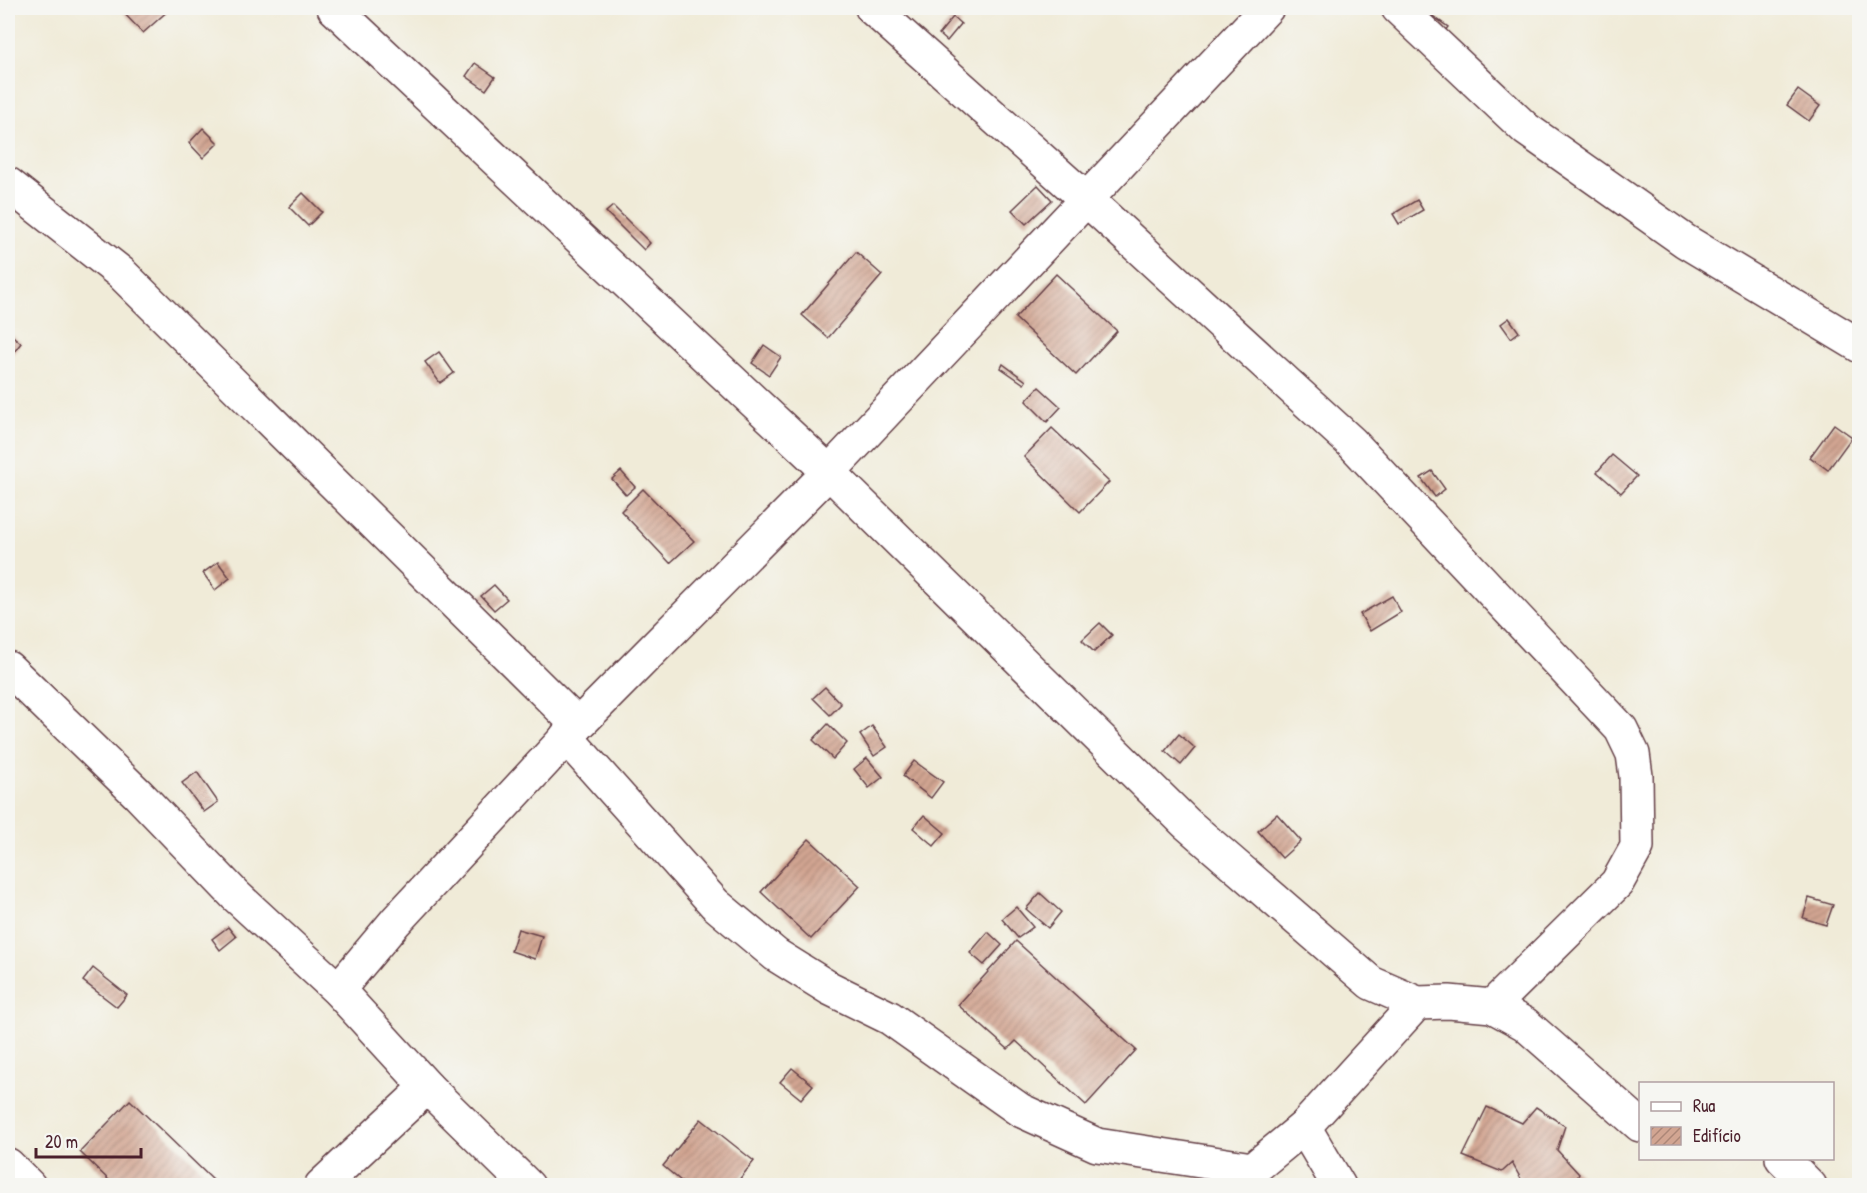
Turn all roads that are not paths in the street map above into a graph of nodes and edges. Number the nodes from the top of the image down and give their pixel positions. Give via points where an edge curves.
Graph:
1 (334, 8) edge
2 (872, 8) edge
3 (1266, 8) edge
4 (1398, 8) edge
5 (8, 184) edge
6 (1086, 199) junction
7 (1860, 346) edge
8 (829, 472) junction
9 (8, 668) edge
10 (572, 731) junction
11 (338, 990) junction
12 (1417, 1003) junction
13 (1491, 1006) junction
14 (427, 1087) junction
15 (1639, 1123) edge
16 (1304, 1127) junction
17 (1784, 1160) edge
18 (8, 1165) edge
19 (1243, 1177) edge
20 (29, 1185) edge
21 (321, 1185) edge
22 (528, 1185) edge
23 (1339, 1185) edge
24 (1810, 1185) edge

1 - 8 street
2 - 6 street
3 - 6 street
4 - 7 street via 1526,129 1685,241
5 - 10 street via 121,273
6 - 8 street
6 - 13 street via 1352,443 1622,729 1633,754 1636,776 1637,848 1617,883
8 - 10 street
8 - 12 street via 1186,823 1371,983
9 - 11 street via 235,895
10 - 11 street via 396,921
10 - 19 street via 715,904 767,947 829,988 890,1018 1020,1110 1096,1145
11 - 14 street
12 - 13 street
12 - 16 street
13 - 15 street via 1525,1024
14 - 21 street
14 - 22 street
16 - 19 street
16 - 23 street
17 - 24 street
18 - 20 street

